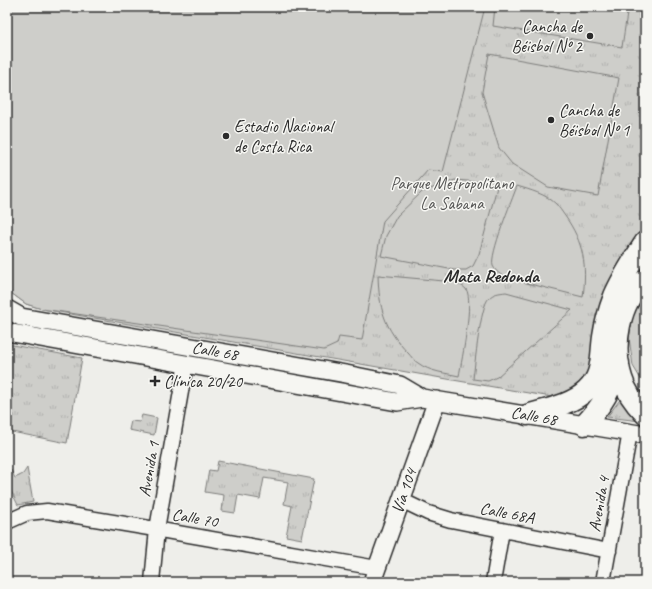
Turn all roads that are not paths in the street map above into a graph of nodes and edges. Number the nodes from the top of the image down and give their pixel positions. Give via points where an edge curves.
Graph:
1 (645, 242) edge
2 (645, 280) edge
3 (7, 309) edge
4 (9, 330) edge
5 (186, 363) junction
6 (619, 363) junction
7 (429, 399) junction
8 (645, 414) edge
9 (527, 415) junction
10 (584, 425) junction
11 (638, 434) edge
12 (401, 500) junction
13 (7, 522) edge
14 (157, 529) junction
15 (502, 530) junction
16 (609, 551) junction
17 (374, 575) edge
18 (152, 582) edge
19 (493, 582) edge
20 (603, 582) edge

1 - 9 highway via 615,295 607,316 599,370 595,380 586,391 574,399
2 - 6 highway via 626,306 620,326
3 - 7 main road, Calle 68 via 21,316 400,385
4 - 5 main road, Calle 68
5 - 7 main road, Calle 68 via 396,402
5 - 14 street, Avenida 1
6 - 8 highway via 628,392
6 - 10 highway via 610,390
7 - 9 main road, Calle 68
7 - 12 main road, Vía 104
9 - 10 main road, Calle 68
10 - 11 main road, Calle 68
11 - 16 street, Avenida 4
12 - 15 street, Calle 68A via 439,516
12 - 17 main road, Vía 104
13 - 14 street, Calle 70 via 27,513 47,511
14 - 17 street, Calle 70
14 - 18 street, Avenida 1
15 - 16 street, Calle 68A
15 - 19 street
16 - 20 street, Avenida 4

